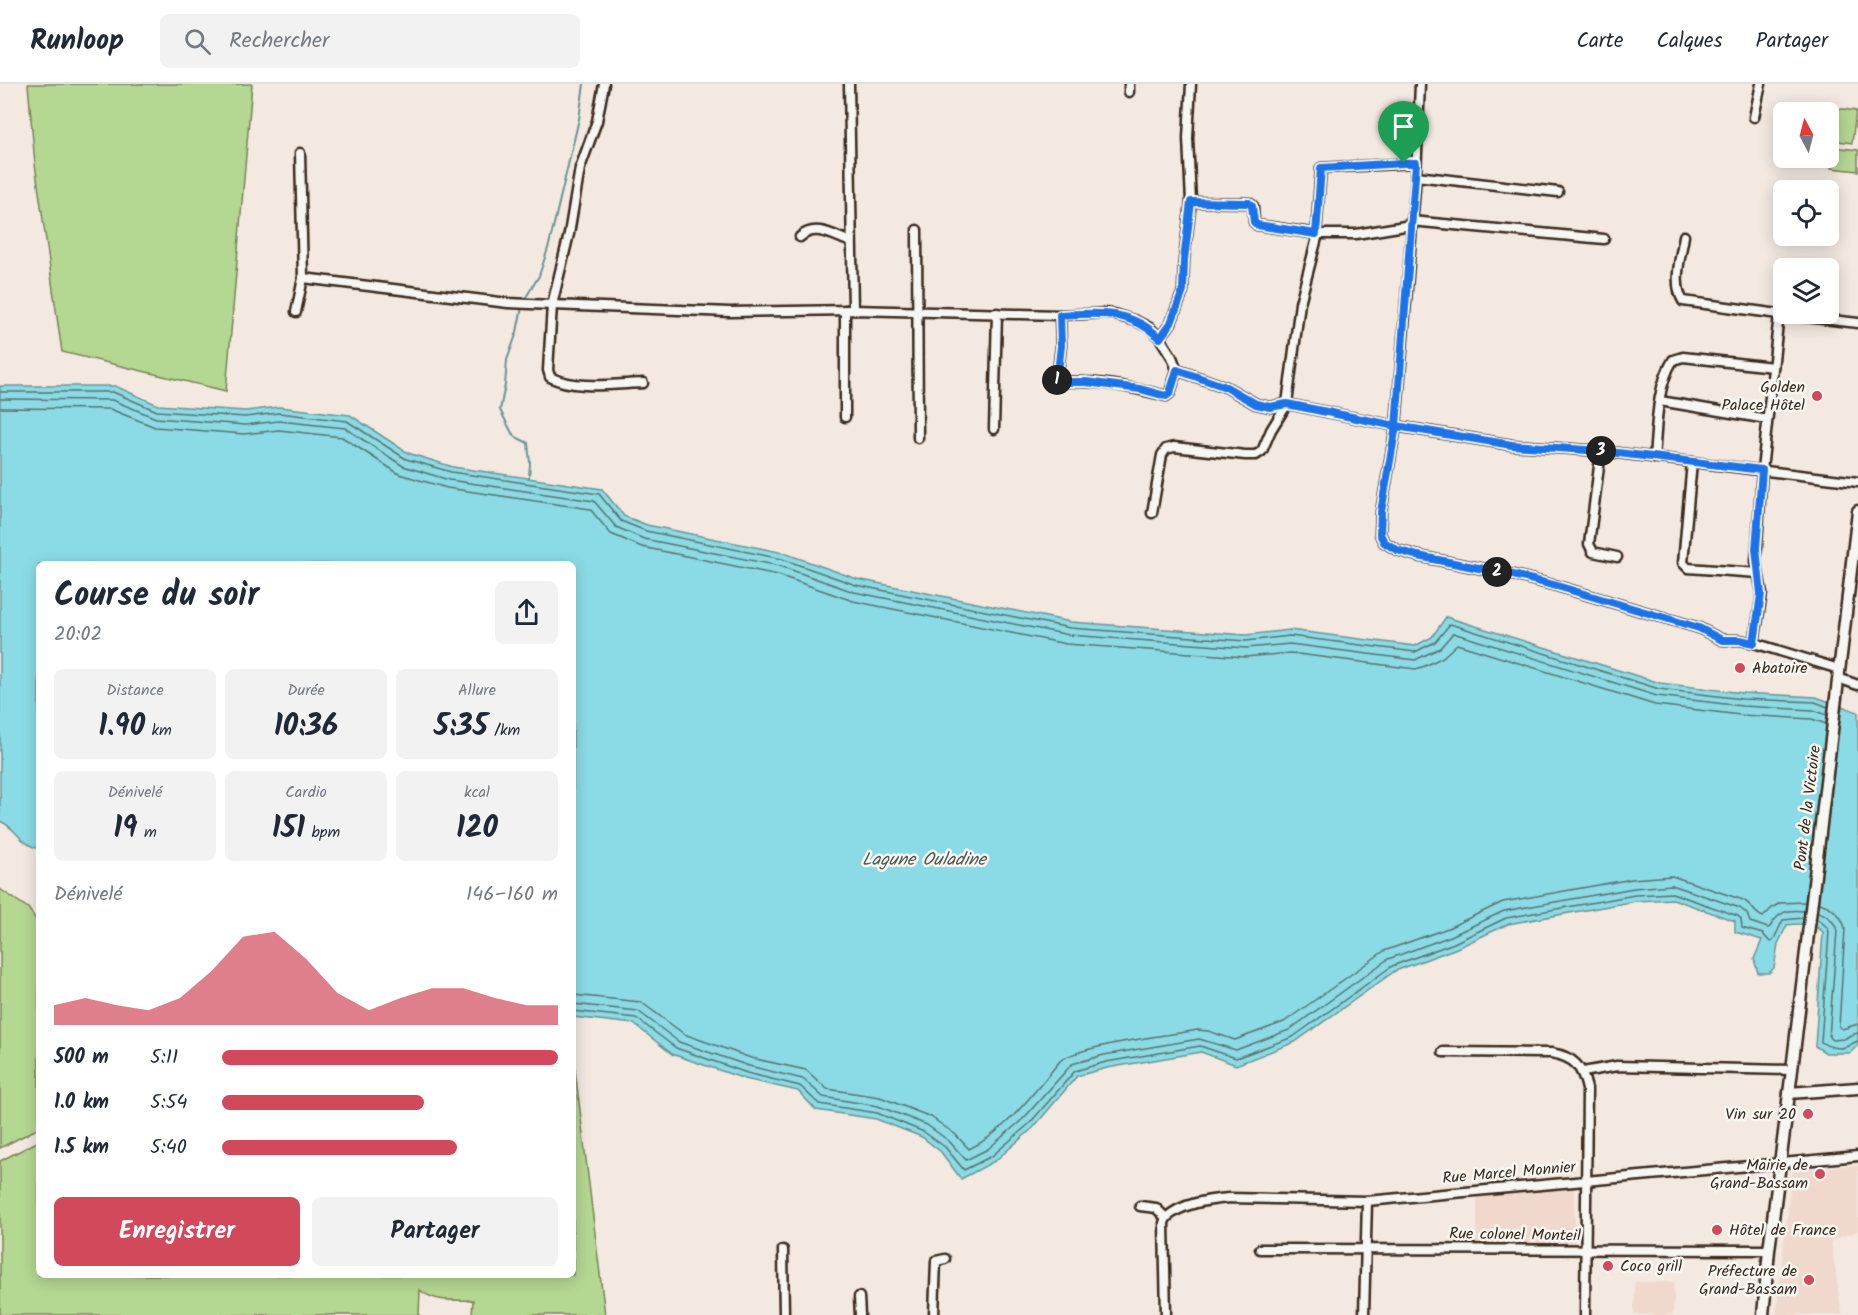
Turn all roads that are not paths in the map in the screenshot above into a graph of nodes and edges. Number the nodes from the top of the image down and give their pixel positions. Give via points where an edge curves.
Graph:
1 (604, 84) edge
2 (849, 84) edge
3 (1191, 84) edge
4 (1420, 84) edge
5 (1761, 84) edge
6 (1754, 117) dead end
7 (300, 153) dead end
8 (1416, 163) junction
9 (1416, 176) junction
10 (1558, 192) dead end
11 (1191, 202) junction
12 (1411, 223) junction
13 (917, 230) dead end
14 (1317, 234) junction
15 (1684, 236) dead end
16 (800, 237) dead end
17 (1604, 238) dead end
18 (852, 242) junction
19 (303, 278) junction
20 (552, 305) junction
21 (850, 310) junction
22 (918, 310) junction
23 (296, 312) dead end
24 (997, 313) junction
25 (1773, 313) edge
26 (1060, 315) junction
27 (1839, 321) edge
28 (1858, 323) edge
29 (1778, 324) edge
30 (1160, 338) junction
31 (1773, 367) junction
32 (1177, 370) junction
33 (643, 383) dead end
34 (1660, 400) junction
35 (1287, 404) junction
36 (845, 417) dead end
37 (1767, 419) junction
38 (1396, 426) junction
39 (994, 429) dead end
40 (918, 438) dead end
41 (1601, 451) junction
42 (1654, 458) junction
43 (1692, 462) junction
44 (1762, 470) junction
45 (1858, 482) edge
46 (1858, 511) edge
47 (1152, 513) dead end
48 (1617, 556) dead end
49 (1758, 573) junction
50 (1754, 643) junction
51 (1838, 679) junction
52 (1858, 685) edge
53 (1443, 1052) dead end
54 (1792, 1070) junction
55 (1583, 1072) junction
56 (1858, 1088) edge
57 (1789, 1093) junction
58 (1858, 1156) edge
59 (1779, 1164) junction
60 (1586, 1181) junction
61 (1367, 1201) junction
62 (1140, 1206) dead end
63 (1166, 1218) junction
64 (1365, 1248) junction
65 (1260, 1249) dead end
66 (783, 1250) dead end
67 (1586, 1250) junction
68 (1769, 1250) junction
69 (945, 1259) dead end
70 (859, 1297) dead end
71 (784, 1315) edge
72 (860, 1315) edge
73 (934, 1315) edge
74 (1166, 1315) edge
75 (1364, 1315) edge
76 (1585, 1315) edge
77 (1763, 1315) edge

1 - 20 street via 597,121 580,168
2 - 18 street
3 - 11 street
4 - 8 street
5 - 6 street
7 - 19 street
8 - 9 street
8 - 14 street via 1321,168
9 - 10 street
9 - 12 street
11 - 14 street via 1249,203 1257,225
11 - 30 street via 1183,291 1171,323
12 - 14 street via 1356,234
12 - 17 street
12 - 38 street
13 - 22 street
14 - 35 street via 1300,303
15 - 25 street via 1678,278 1678,294 1683,301
16 - 18 street via 815,229
18 - 21 street
19 - 20 street
19 - 23 street
20 - 21 street via 730,312
20 - 33 street via 550,377 579,384
21 - 22 street
21 - 36 street
22 - 24 street
22 - 40 street
24 - 26 street
24 - 39 street
26 - 30 street via 1115,314 1137,321
26 - 32 street via 1057,380 1140,389 1166,396
27 - 28 street
29 - 31 street
30 - 32 street
31 - 34 street via 1676,358 1670,364
31 - 37 street
32 - 35 street via 1226,387 1256,404
34 - 37 street
34 - 42 street
35 - 38 street
35 - 47 street via 1262,451 1256,455 1166,449
37 - 44 street
38 - 41 street via 1512,445
38 - 50 street via 1380,534 1384,542 1397,550 1557,586 1699,628 1722,640
41 - 42 street
41 - 48 street via 1590,549
42 - 43 street
43 - 44 street
43 - 49 street via 1683,563 1688,568
44 - 45 street
44 - 49 street
46 - 51 street, Pont de la Victoire
49 - 50 street via 1761,594
50 - 51 street
51 - 52 street
51 - 54 street, Pont de la Victoire
53 - 55 street via 1551,1053 1565,1056
54 - 55 street via 1617,1066
54 - 57 street, Pont de la Victoire
55 - 60 street via 1587,1089
56 - 57 street
57 - 59 street, Pont de la Victoire
58 - 59 street, Rue Marcel Monnier
59 - 60 street, Rue Marcel Monnier
59 - 68 street, Pont de la Victoire
60 - 61 street, Rue Marcel Monnier
60 - 67 street
61 - 63 street, Rue Marcel Monnier via 1210,1199
61 - 64 street
62 - 63 street via 1156,1208
63 - 74 street
64 - 65 street, Rue colonel Monteil
64 - 67 street, Rue colonel Monteil
64 - 75 street
66 - 71 street
67 - 68 street, Rue colonel Monteil
67 - 76 street
68 - 77 street, Pont de la Victoire
69 - 73 street via 936,1262
70 - 72 street

